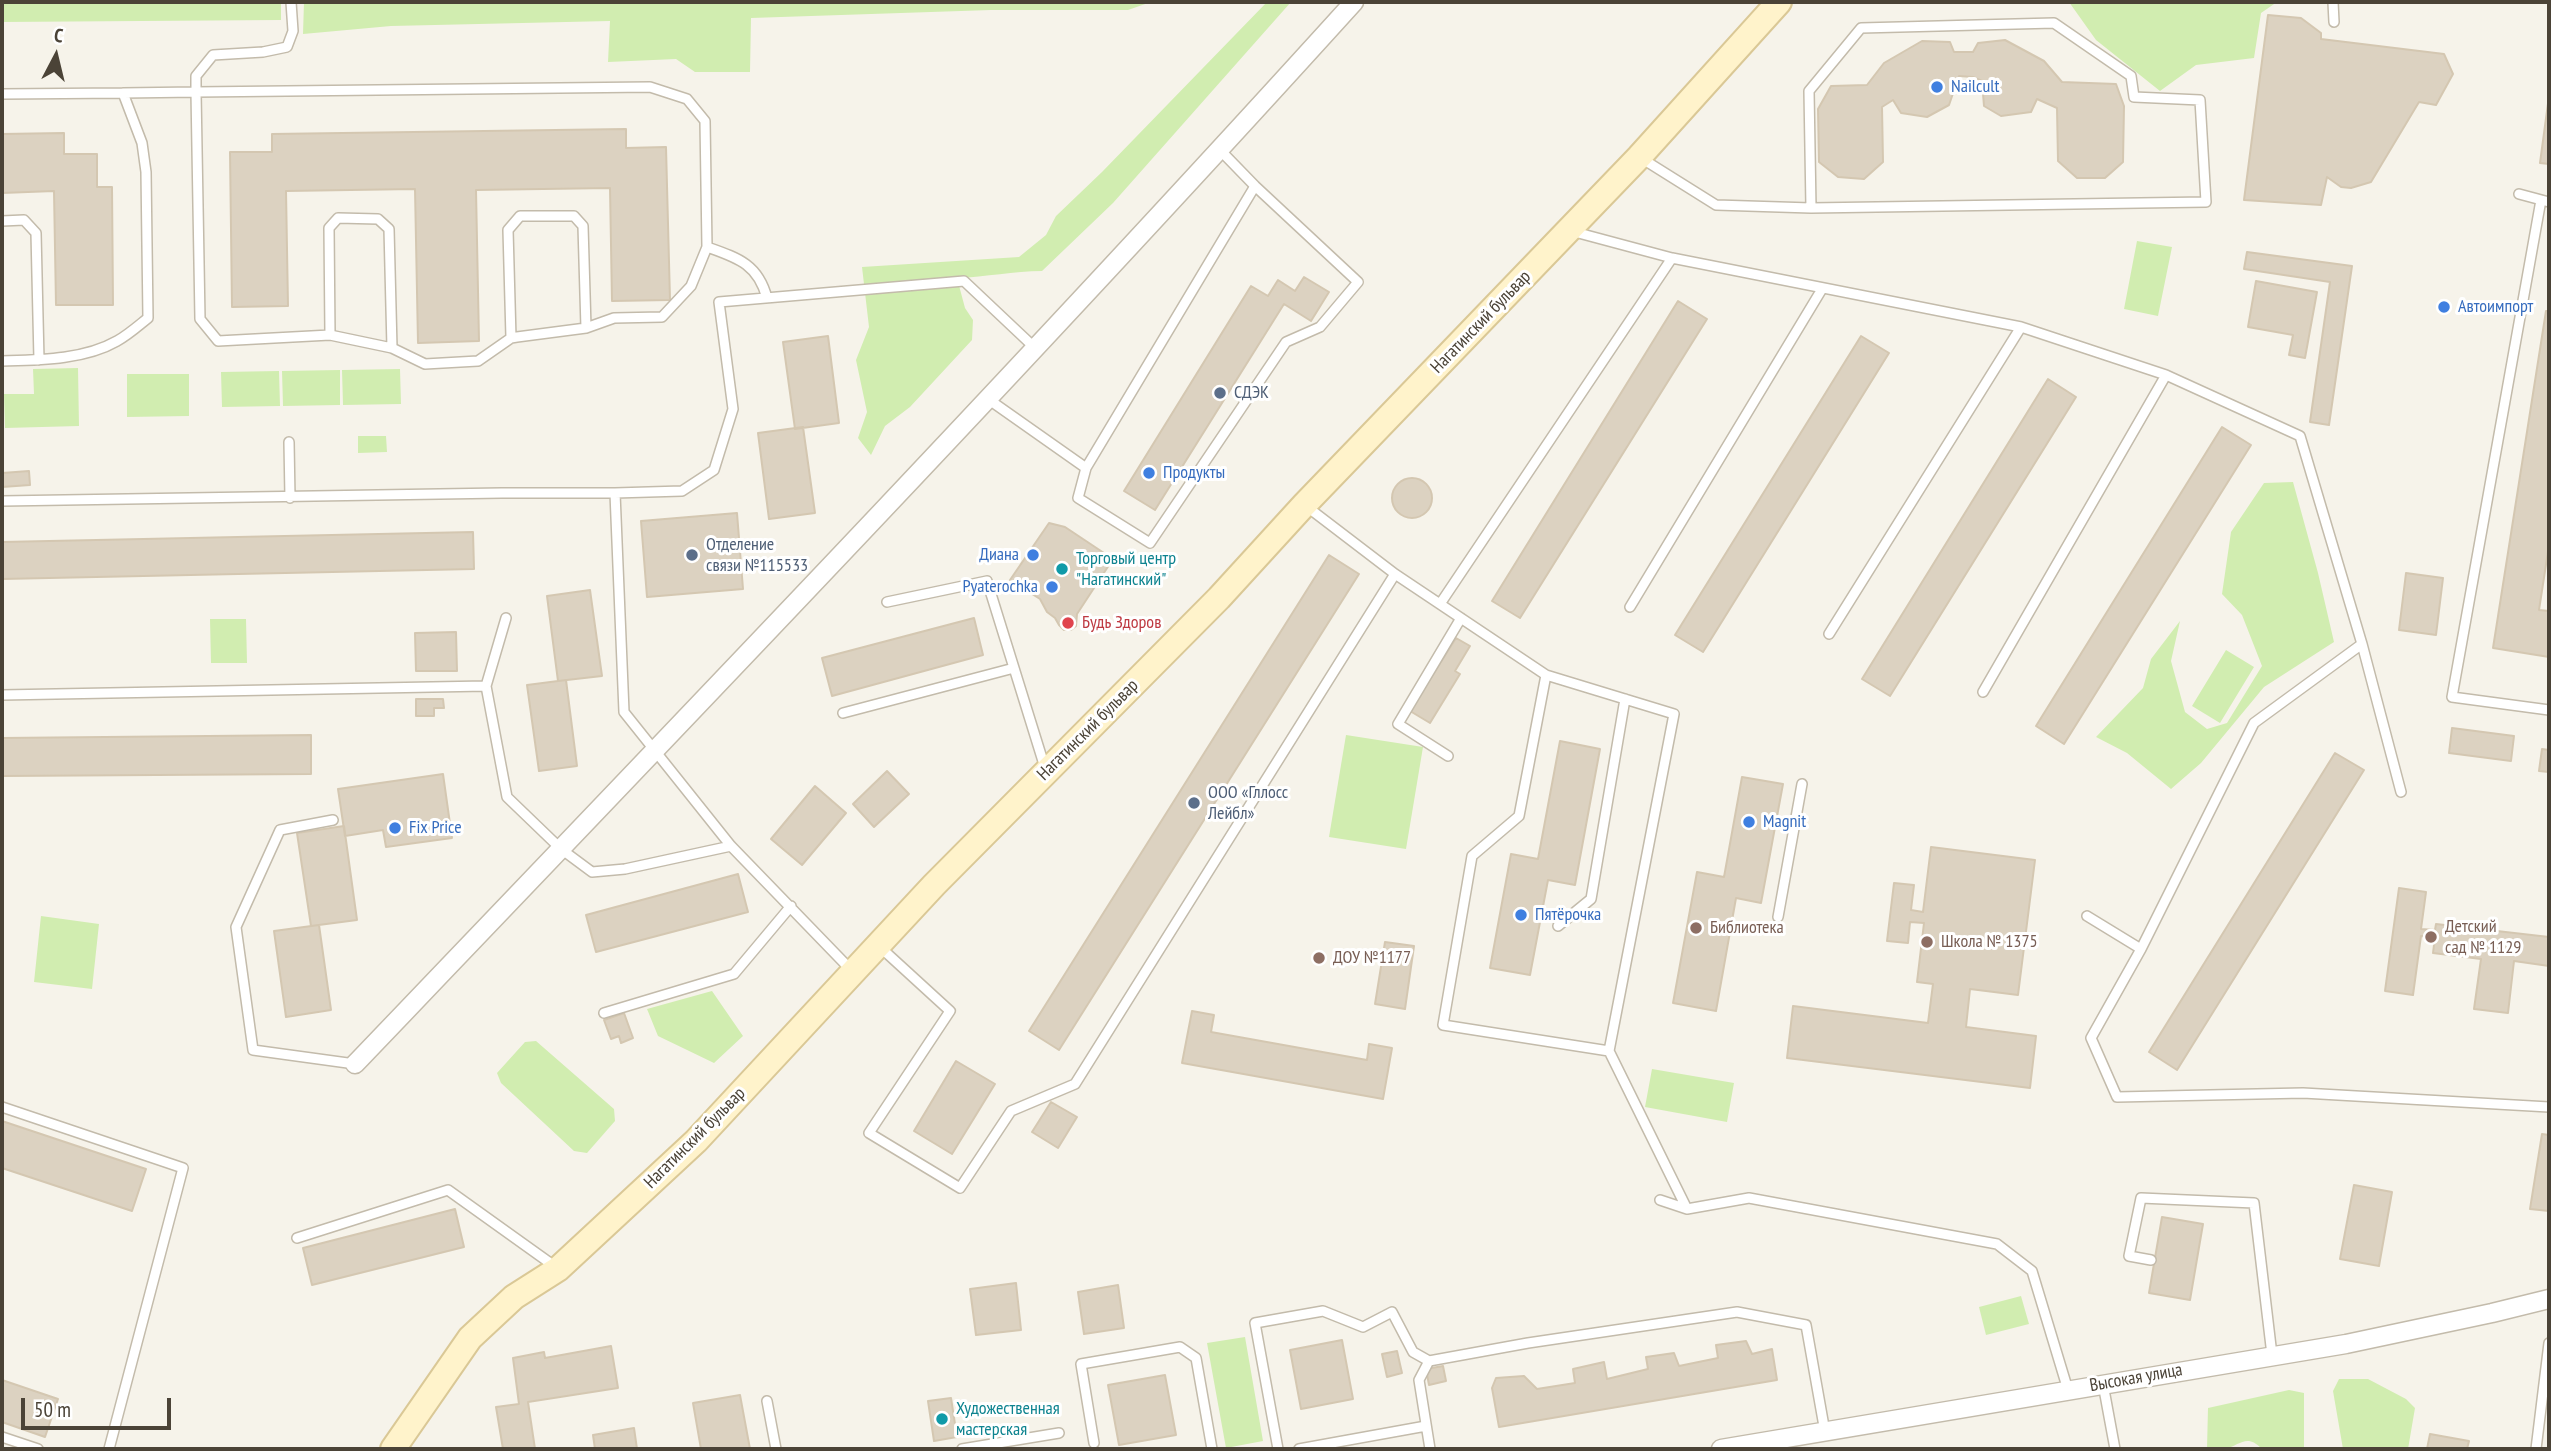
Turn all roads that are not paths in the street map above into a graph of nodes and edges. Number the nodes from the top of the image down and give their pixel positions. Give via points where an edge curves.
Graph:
1 (291, 2) edge
2 (1354, 2) edge
3 (1779, 2) edge
4 (2333, 2) edge
5 (2334, 22) dead end
6 (196, 92) junction
7 (2, 93) edge
8 (123, 93) junction
9 (1220, 150) junction
10 (1639, 157) junction
11 (1255, 186) junction
12 (2519, 194) dead end
13 (2545, 201) edge
14 (1811, 208) junction
15 (2, 221) edge
16 (1569, 230) junction
17 (707, 247) junction
18 (1672, 258) junction
19 (1822, 289) junction
20 (767, 298) junction
21 (2021, 327) junction
22 (586, 328) junction
23 (330, 335) junction
24 (511, 338) junction
25 (391, 348) junction
26 (1035, 348) junction
27 (40, 360) junction
28 (2, 361) edge
29 (2166, 375) junction
30 (987, 398) junction
31 (289, 442) dead end
32 (1087, 468) junction
33 (615, 493) junction
34 (290, 498) junction
35 (2, 501) edge
36 (1304, 505) junction
37 (1395, 574) junction
38 (887, 602) dead end
39 (1440, 604) junction
40 (1630, 607) dead end
41 (506, 618) dead end
42 (1461, 618) junction
43 (1829, 634) dead end
44 (2362, 644) junction
45 (1014, 668) junction
46 (1546, 675) junction
47 (486, 686) junction
48 (1983, 692) dead end
49 (2, 695) edge
50 (1625, 699) junction
51 (2549, 710) edge
52 (843, 713) dead end
53 (656, 749) junction
54 (1448, 755) dead end
55 (1046, 772) junction
56 (1802, 784) dead end
57 (2401, 792) dead end
58 (333, 820) dead end
59 (732, 846) junction
60 (561, 849) junction
61 (791, 906) junction
62 (2087, 916) dead end
63 (1778, 917) dead end
64 (1558, 926) dead end
65 (878, 945) junction
66 (2141, 949) junction
67 (853, 972) junction
68 (604, 1013) dead end
69 (1609, 1051) junction
70 (355, 1064) joint
71 (2, 1107) edge
72 (2549, 1107) edge
73 (1661, 1200) dead end
74 (1687, 1209) junction
75 (297, 1238) dead end
76 (2151, 1260) dead end
77 (558, 1269) junction
78 (2549, 1299) edge
79 (2549, 1343) edge
80 (2272, 1355) junction
81 (1429, 1361) junction
82 (2103, 1384) junction
83 (2068, 1390) junction
84 (766, 1401) dead end
85 (1426, 1426) junction
86 (1825, 1432) junction
87 (1059, 1433) dead end
88 (2, 1437) edge
89 (1094, 1443) dead end
90 (1761, 1446) edge
91 (38, 1449) edge
92 (109, 1449) edge
93 (393, 1449) edge
94 (776, 1449) edge
95 (962, 1449) edge
96 (1212, 1449) edge
97 (1278, 1449) edge
98 (1299, 1449) edge
99 (1430, 1449) edge
100 (1721, 1449) edge
101 (2115, 1449) edge
102 (2536, 1449) edge

1 - 6 lane via 293,31 287,47 213,55 196,76
2 - 9 street
3 - 10 street, Нагатинский бульвар
4 - 5 lane
6 - 8 lane
6 - 17 lane via 650,87 687,99 705,121
6 - 23 lane via 200,319 218,341
7 - 8 lane
8 - 27 lane via 142,143 146,172 148,318 116,342 94,351
9 - 11 lane
9 - 26 street
10 - 14 lane via 1716,205
10 - 16 street, Нагатинский бульвар
11 - 32 lane
11 - 32 lane via 1357,282 1320,327 1286,342 1150,542 1078,498
12 - 13 lane
13 - 51 lane via 2452,697
14 - 14 lane via 2206,202 2200,100 2134,97 2131,76 2054,23 1861,28 1809,91
15 - 27 lane via 24,220 36,233
16 - 18 lane
16 - 36 street, Нагатинский бульвар
17 - 20 lane via 742,259 763,283
17 - 22 lane via 691,286 663,317 614,317
18 - 19 lane
18 - 39 lane
19 - 21 lane
19 - 40 lane
20 - 26 lane via 964,281
20 - 33 lane via 719,302 733,409 714,470 682,491
21 - 29 lane
21 - 43 lane
22 - 24 lane
22 - 24 lane via 583,226 574,216 520,216 509,230
23 - 25 lane
23 - 25 lane via 329,228 338,218 378,219 389,229
24 - 25 lane via 478,361 425,364
26 - 30 street
27 - 28 lane
29 - 44 lane via 2300,436
29 - 48 lane
30 - 32 lane
30 - 53 street
31 - 34 lane
33 - 34 lane
33 - 53 lane via 624,712
34 - 35 lane
36 - 37 lane
36 - 55 street, Нагатинский бульвар
37 - 39 lane
37 - 65 lane via 1075,1084 1011,1111 960,1188 869,1133 950,1011
38 - 45 lane via 987,582
39 - 42 lane
41 - 47 lane
42 - 46 lane
42 - 54 lane via 1398,724
44 - 57 lane
44 - 66 lane via 2254,723
45 - 52 lane
45 - 55 lane
46 - 50 lane
46 - 69 lane via 1519,816 1472,856 1443,1025
47 - 49 lane
47 - 60 lane via 507,797
50 - 64 lane via 1591,899
50 - 69 lane via 1674,714
53 - 59 lane
53 - 60 street
55 - 65 street, Нагатинский бульвар
56 - 63 lane
58 - 70 lane via 280,830 236,927 253,1050
59 - 60 lane via 592,872
59 - 61 lane
60 - 70 street
61 - 67 lane
61 - 68 lane via 734,974
62 - 66 lane
65 - 67 street, Нагатинский бульвар
66 - 72 lane via 2091,1038 2117,1097 2303,1093
67 - 77 street, Нагатинский бульвар via 696,1141
69 - 74 lane
71 - 92 lane via 183,1168
73 - 74 lane
74 - 83 lane via 1749,1198 1997,1244 2032,1271
75 - 77 lane via 448,1190
76 - 80 lane via 2129,1256 2141,1198 2254,1203
77 - 93 street, Нагатинский бульвар via 514,1297 470,1338
78 - 80 street, Высокая улица via 2346,1344
79 - 102 lane
80 - 82 street, Высокая улица
81 - 85 lane via 1419,1380
81 - 86 lane via 1737,1312 1806,1325
81 - 97 lane via 1413,1352 1392,1312 1363,1327 1323,1311 1255,1322
82 - 83 street, Высокая улица
82 - 101 lane
83 - 86 street, Высокая улица
84 - 94 lane
85 - 98 lane
85 - 99 lane
86 - 90 street, Высокая улица
87 - 95 lane
88 - 91 lane
89 - 96 lane via 1080,1364 1180,1347 1196,1358
90 - 100 street, Высокая улица

